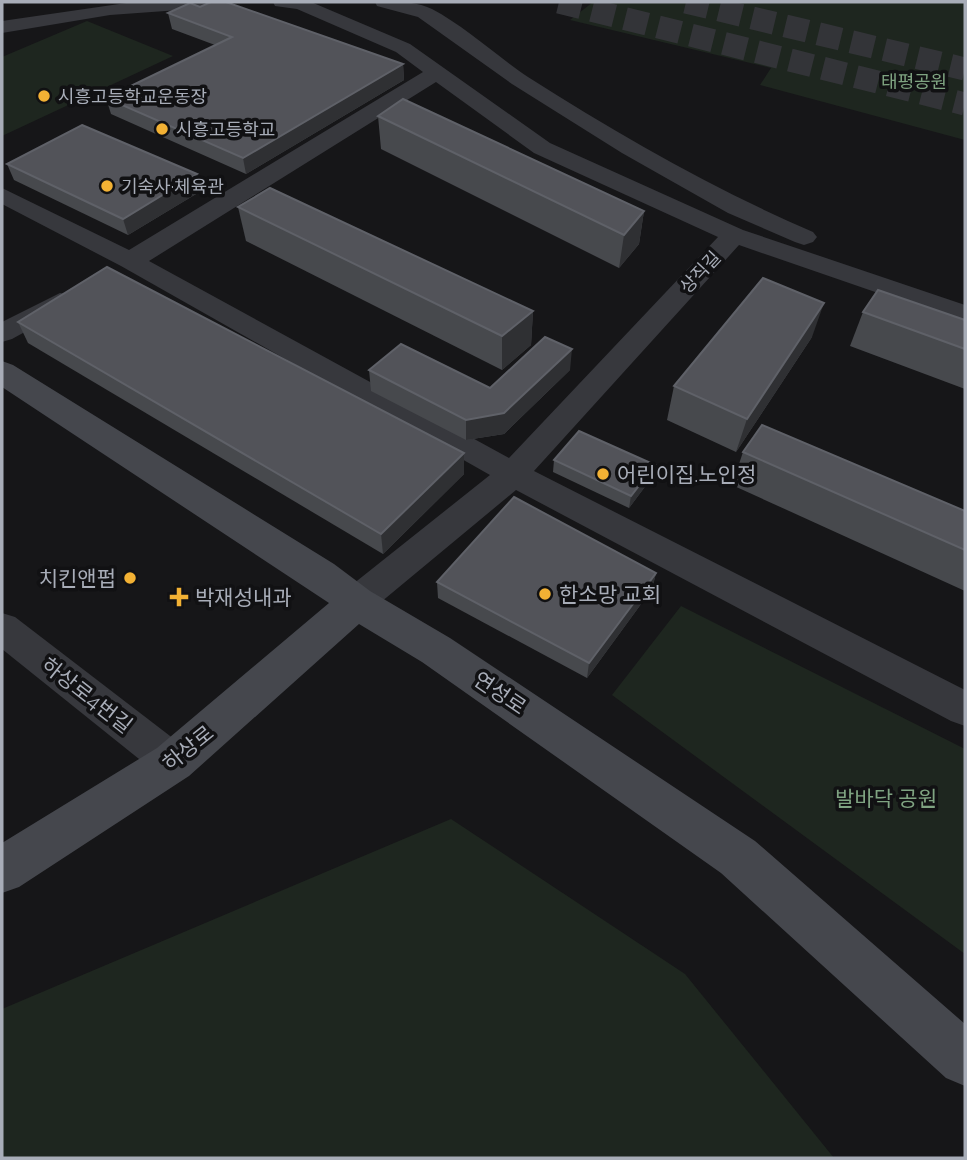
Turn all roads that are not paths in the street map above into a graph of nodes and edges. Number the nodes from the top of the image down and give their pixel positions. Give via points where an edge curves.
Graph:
1 (76, 2) edge
2 (207, 2) edge
3 (282, 2) edge
4 (384, 2) edge
5 (2, 17) edge
6 (2, 27) edge
7 (436, 73) junction
8 (2, 195) edge
9 (734, 235) junction
10 (107, 274) junction
11 (965, 293) edge
12 (965, 314) edge
13 (2, 333) edge
14 (2, 372) edge
15 (513, 474) junction
16 (356, 602) junction
17 (2, 628) edge
18 (965, 709) edge
19 (173, 762) junction
20 (2, 870) edge
21 (965, 1059) edge

1 - 5 street
2 - 6 street via 110,9
3 - 7 street, 상직길 via 301,4 403,48
4 - 11 street via 425,13 519,80 737,208 862,262
7 - 9 street, 상직길 via 542,148
7 - 10 street
8 - 10 street
9 - 12 street
9 - 15 street, 상직길
10 - 13 street
10 - 15 street
14 - 16 street, 연성로
15 - 16 street, 상직길
15 - 18 street
16 - 19 street, 하상로
16 - 21 street, 연성로 via 436,650 738,857
17 - 19 street, 하상로4번길
19 - 20 street, 하상로

